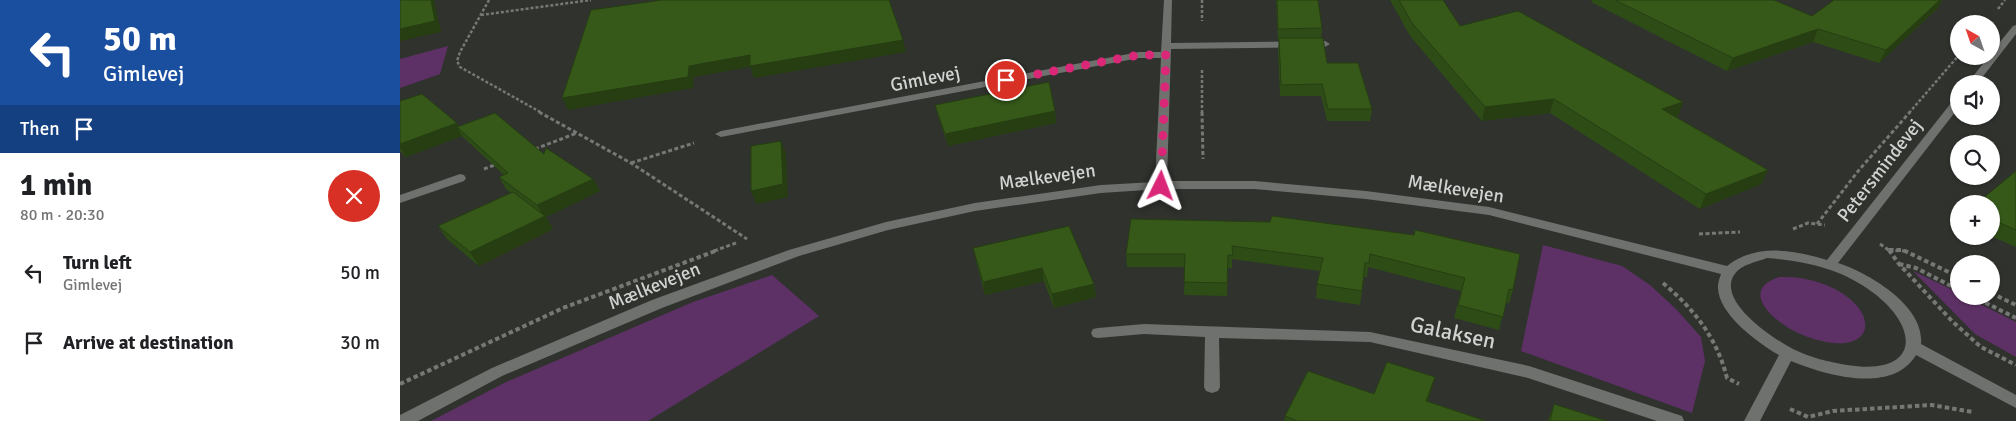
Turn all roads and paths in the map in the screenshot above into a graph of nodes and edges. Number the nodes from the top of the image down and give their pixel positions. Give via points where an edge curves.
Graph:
1 (489, 0) edge
2 (591, 0) edge
3 (1168, 0) edge
4 (1202, 0) edge
5 (480, 15) junction
6 (2016, 28) edge
7 (1325, 44) edge
8 (1202, 45) junction
9 (1167, 50) junction
10 (1950, 65) edge
11 (1979, 75) edge
12 (1950, 112) edge
13 (577, 133) junction
14 (720, 134) joint
15 (532, 150) edge
16 (1203, 159) junction
17 (1210, 159) dead end
18 (1162, 160) junction
19 (505, 161) edge
20 (631, 163) junction
21 (460, 178) joint
22 (1161, 186) junction
23 (400, 199) edge
24 (1817, 224) junction
25 (1791, 230) dead end
26 (1858, 230) junction
27 (1744, 232) dead end
28 (1698, 234) dead end
29 (756, 237) dead end
30 (747, 239) junction
31 (1890, 250) junction
32 (1899, 264) junction
33 (1830, 265) junction
34 (1728, 271) junction
35 (1950, 273) edge
36 (1950, 285) edge
37 (2000, 297) edge
38 (1990, 305) edge
39 (2016, 305) edge
40 (2016, 318) edge
41 (1212, 332) junction
42 (1098, 334) dead end
43 (1914, 347) junction
44 (1787, 353) junction
45 (2016, 364) edge
46 (400, 384) edge
47 (1212, 387) dead end
48 (2016, 402) edge
49 (404, 421) edge
50 (1676, 421) edge
51 (1752, 421) edge

1 - 5 path
2 - 5 path
3 - 9 street
4 - 8 path
5 - 13 path via 457,61 460,68
6 - 11 street
7 - 8 street, Gimlevej
8 - 9 street, Gimlevej
8 - 16 path
9 - 14 street, Gimlevej
9 - 18 street
10 - 24 path via 1859,170
12 - 26 street, Petersmindevej
13 - 15 path
13 - 20 path
14 - 20 path
16 - 17 path
16 - 18 path
18 - 22 street
19 - 21 path
20 - 30 path
21 - 23 street
22 - 34 street, Mælkevejen via 1254,185 1488,211
22 - 49 street, Mælkevejen via 1101,189 975,207 886,226 794,253 657,304 506,368
24 - 25 path via 1808,223
24 - 26 path
26 - 31 path
26 - 33 street, Petersmindevej
27 - 28 path
29 - 30 path
30 - 46 path via 563,308
31 - 32 path
31 - 35 path via 1903,250
32 - 36 path via 1916,268
32 - 45 path via 1981,347
33 - 34 street via 1808,258 1767,254 1744,260
33 - 43 street via 1869,283 1900,308 1915,335
34 - 44 street via 1724,283 1733,310 1752,330
37 - 39 path
38 - 40 path
41 - 42 street, Galaksen via 1144,329
41 - 47 street
41 - 50 street, Galaksen via 1370,338 1529,372
43 - 44 street via 1908,358 1897,367 1860,373 1811,363
43 - 48 street
44 - 51 street

